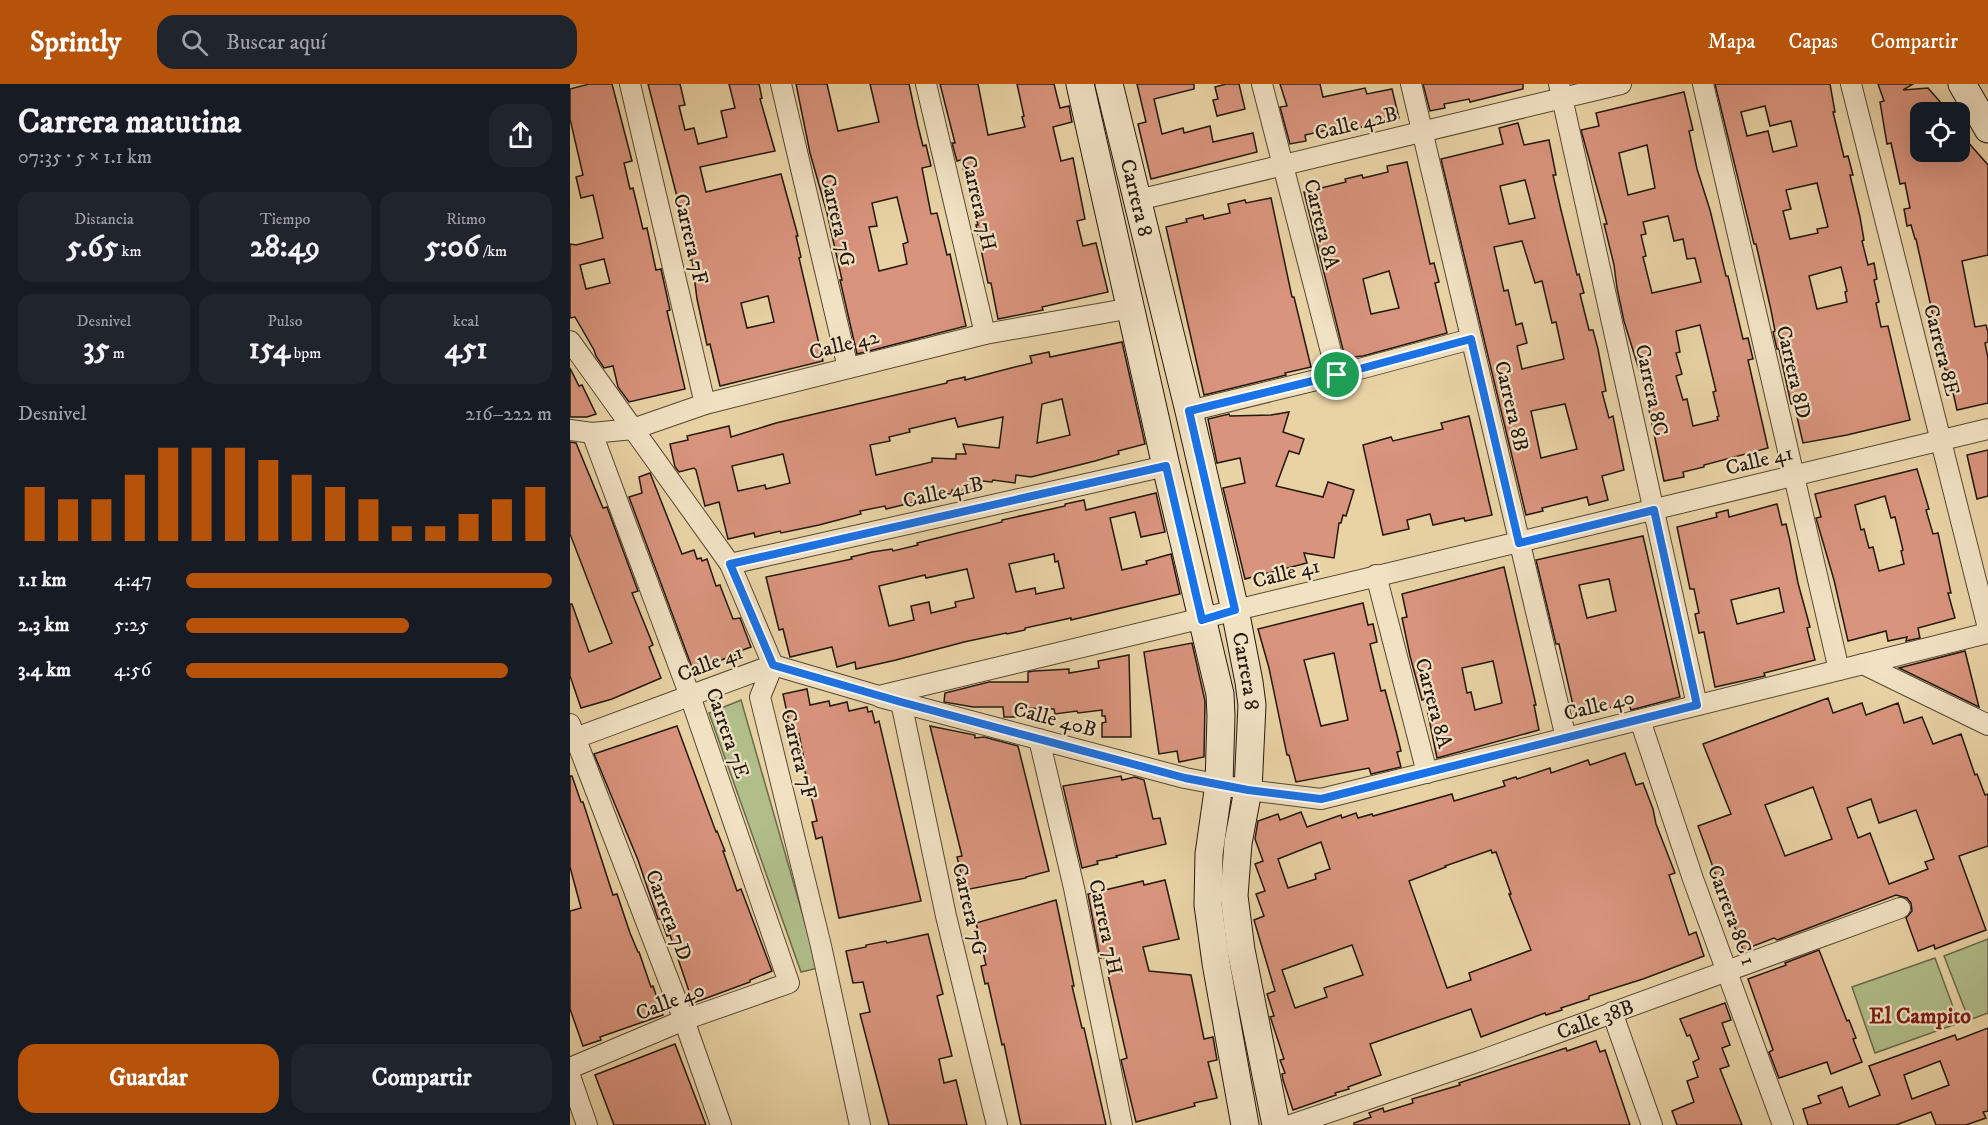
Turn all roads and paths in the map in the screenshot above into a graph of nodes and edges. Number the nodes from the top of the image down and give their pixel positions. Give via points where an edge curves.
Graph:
1 (630, 84) edge
2 (781, 84) edge
3 (926, 84) edge
4 (1080, 84) edge
5 (1109, 84) edge
6 (1262, 84) edge
7 (1411, 84) edge
8 (1621, 84) edge
9 (1703, 84) edge
10 (1851, 84) edge
11 (1962, 84) edge
12 (1561, 91) edge
13 (1988, 129) edge
14 (1422, 132) junction
15 (1283, 166) junction
16 (1138, 200) junction
17 (1132, 308) junction
18 (985, 334) junction
19 (1471, 339) junction
20 (570, 341) edge
21 (848, 368) junction
22 (1337, 375) junction
23 (705, 404) junction
24 (1189, 411) junction
25 (633, 429) junction
26 (1988, 429) edge
27 (570, 430) edge
28 (592, 433) junction
29 (1940, 441) junction
30 (1166, 466) junction
31 (1793, 477) junction
32 (1654, 510) junction
33 (1519, 543) junction
34 (730, 564) junction
35 (1376, 575) junction
36 (1235, 610) junction
37 (1202, 620) junction
38 (1988, 628) edge
39 (1988, 633) edge
40 (1863, 664) junction
41 (773, 665) junction
42 (1839, 670) junction
43 (690, 696) junction
44 (879, 696) junction
45 (901, 702) junction
46 (1697, 705) junction
47 (1640, 720) junction
48 (1988, 725) edge
49 (572, 734) edge
50 (1566, 738) junction
51 (1039, 740) junction
52 (1427, 773) junction
53 (1220, 784) junction
54 (1248, 790) junction
55 (1900, 908) dead end
56 (1726, 970) junction
57 (789, 983) joint
58 (1612, 1012) junction
59 (684, 1020) junction
60 (570, 1068) edge
61 (570, 1076) edge
62 (1245, 1124) edge
63 (587, 1125) edge
64 (721, 1125) edge
65 (860, 1125) edge
66 (997, 1125) edge
67 (1122, 1125) edge
68 (1276, 1125) edge
69 (1291, 1125) edge
70 (1652, 1125) edge
71 (1783, 1125) edge

1 - 23 street, Carrera 7F
2 - 21 street, Carrera 7G
3 - 18 street, Carrera 7H
4 - 17 street, Carrera 8
5 - 16 street, Carrera 8
6 - 15 street, Carrera 8A
7 - 14 street, Carrera 8B
8 - 12 street, Calle 42B
9 - 31 street, Carrera 8D
10 - 29 street, Carrera 8E
11 - 13 street
12 - 14 street, Calle 42B
12 - 32 street, Carrera 8C
14 - 15 street, Calle 42B
14 - 19 street, Carrera 8B
15 - 16 street, Calle 42B
15 - 22 street, Carrera 8A
16 - 24 street, Carrera 8
17 - 18 street, Calle 42
17 - 30 street, Carrera 8
18 - 21 street, Calle 42
19 - 22 street
19 - 33 street, Carrera 8B
20 - 25 street
21 - 23 street, Calle 42
22 - 24 street
23 - 25 street, Calle 42
24 - 36 street, Carrera 8
25 - 28 street, Calle 42
25 - 34 street
26 - 29 street, Calle 41
27 - 28 street, Calle 42
28 - 43 street, Carrera 7E
29 - 31 street, Calle 41
29 - 38 street, Carrera 8E
30 - 34 street, Calle 41B
30 - 37 street, Carrera 8
31 - 32 street, Calle 41
31 - 42 street, Carrera 8D
32 - 33 street, Calle 41
32 - 46 street, Carrera 8C
33 - 35 street, Calle 41
33 - 50 street, Carrera 8B
34 - 41 street
35 - 36 street, Calle 41
35 - 52 street, Carrera 8A
36 - 37 street, Calle 41
36 - 54 street, Carrera 8 via 1252,705
37 - 44 street, Calle 41
37 - 53 street, Carrera 8 via 1220,694
39 - 40 street, Calle 40
40 - 42 street, Calle 40
40 - 48 street
41 - 43 street, Calle 41
41 - 44 street, Calle 41
41 - 65 street, Carrera 7F via 760,697
42 - 46 street, Calle 40
43 - 49 street, Calle 41
43 - 57 street, Carrera 7E
44 - 45 street, Calle 40B
45 - 51 street, Calle 40B
45 - 66 street, Carrera 7G via 946,916
46 - 47 street, Calle 40
47 - 50 street, Calle 40
47 - 56 street, Carrera 8C 1
49 - 59 street, Carrera 7D
50 - 52 street, Calle 40
51 - 53 street, Calle 40B
51 - 67 street, Carrera 7H via 1074,888
52 - 54 street, Calle 40 via 1321,799
53 - 54 street, Calle 40
53 - 62 street, Carrera 8 via 1209,854 1208,905
54 - 68 street, Carrera 8 via 1234,896
55 - 56 street, Calle 38B
56 - 58 street, Calle 38B
56 - 71 street, Carrera 8C 1
57 - 59 street, Calle 40
58 - 69 street, Calle 38B
58 - 70 street
59 - 60 street, Calle 40
59 - 64 street, Carrera 7D
61 - 63 street

